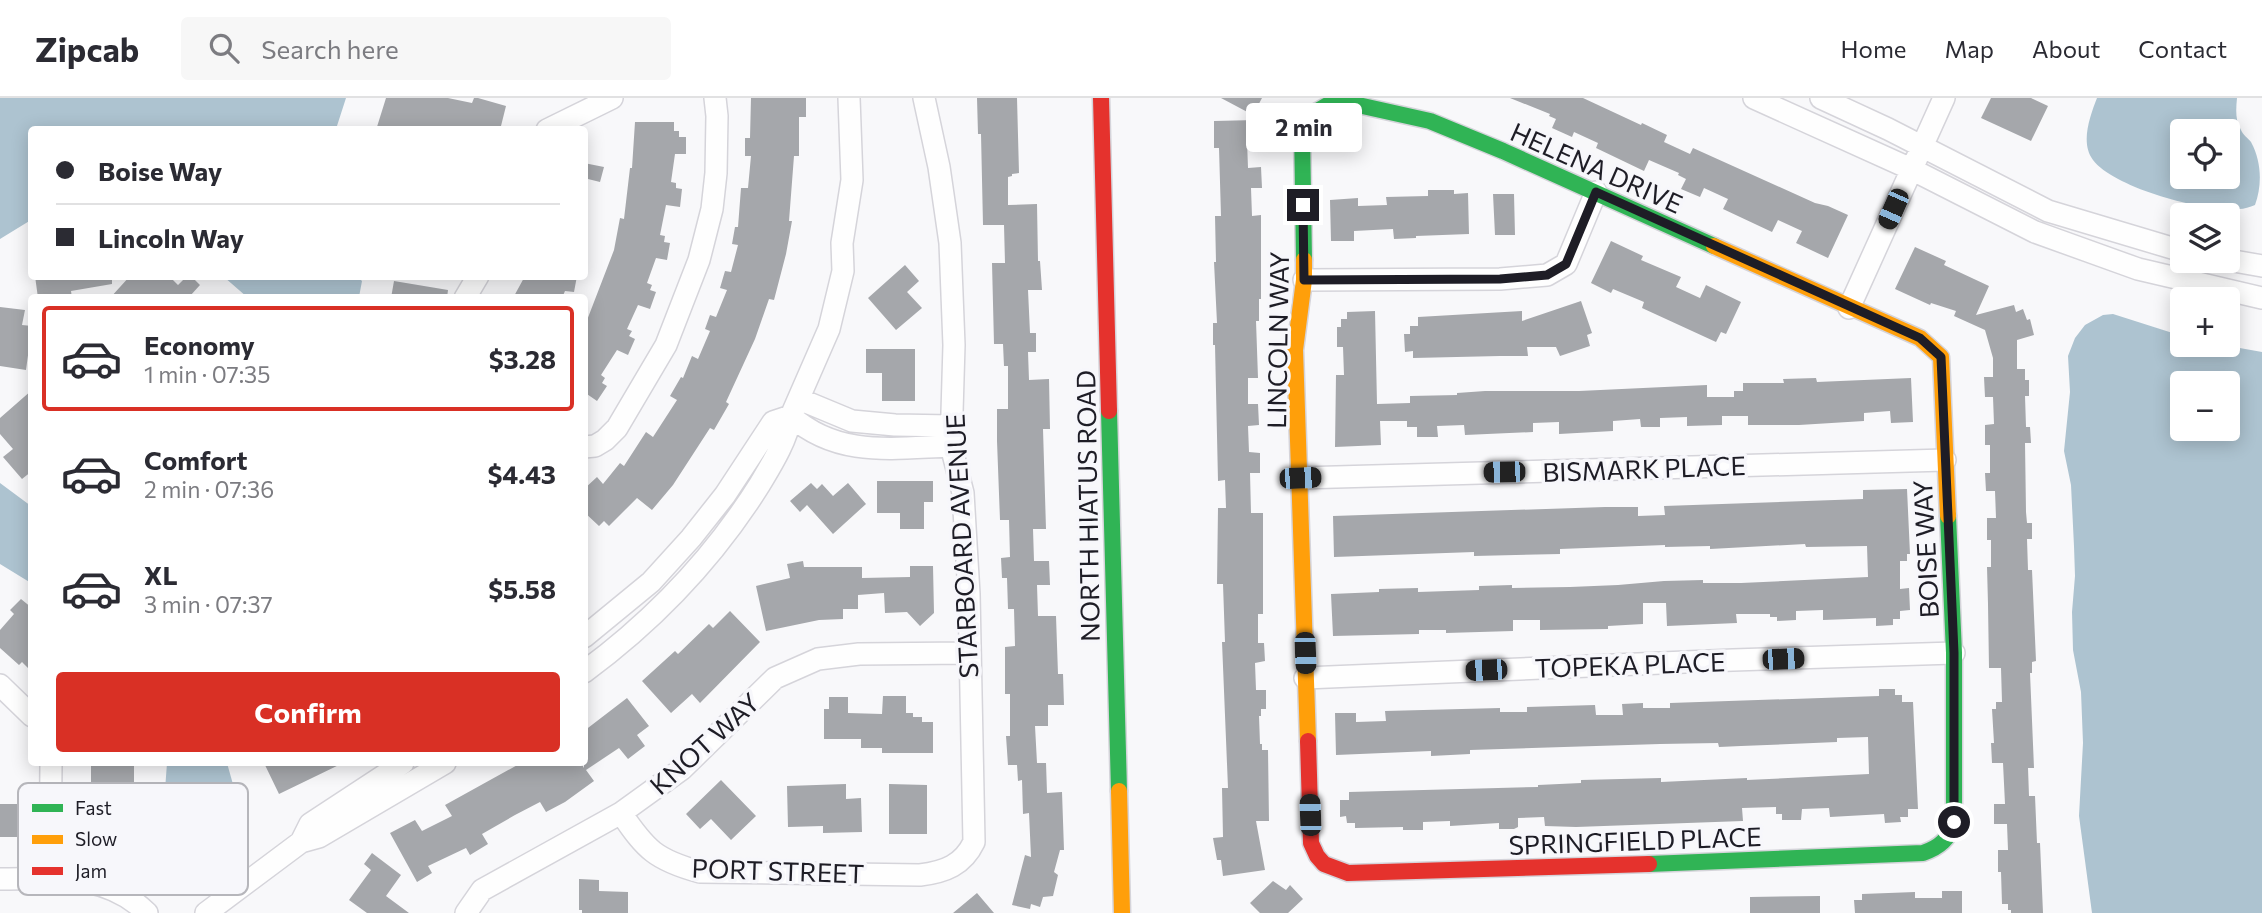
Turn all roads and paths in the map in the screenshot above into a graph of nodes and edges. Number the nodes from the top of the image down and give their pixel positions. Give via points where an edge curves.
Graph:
1 (612, 98) edge
2 (715, 98) edge
3 (849, 98) edge
4 (923, 98) edge
5 (1101, 98) edge
6 (1754, 98) edge
7 (1821, 98) edge
8 (1944, 98) edge
9 (1317, 108) joint
10 (555, 126) edge
11 (1921, 147) junction
12 (1911, 169) junction
13 (1596, 192) junction
14 (2170, 247) edge
15 (2240, 262) edge
16 (2262, 266) edge
17 (1304, 280) junction
18 (2262, 298) edge
19 (1849, 308) junction
20 (795, 408) junction
21 (951, 436) junction
22 (588, 447) edge
23 (1945, 460) junction
24 (1300, 478) junction
25 (588, 634) edge
26 (969, 653) junction
27 (1954, 653) junction
28 (588, 669) edge
29 (1305, 678) junction
30 (4, 688) edge
31 (28, 712) edge
32 (399, 766) edge
33 (432, 766) edge
34 (382, 778) edge
35 (621, 813) junction
36 (1945, 842) joint
37 (957, 864) joint
38 (1326, 866) joint
39 (0, 879) edge
40 (18, 879) edge
41 (248, 882) edge
42 (125, 895) edge
43 (230, 895) edge
44 (147, 913) edge
45 (206, 913) edge
46 (466, 913) edge
47 (1122, 913) edge

1 - 10 street
2 - 22 street via 716,173 699,260 666,345 617,428 605,440
3 - 20 street via 852,180 842,243 843,271 829,329
4 - 21 street, STARBOARD AVENUE via 950,243
5 - 47 street, NORTH HIATUS ROAD
6 - 12 street
7 - 11 street
8 - 11 street
9 - 13 street, HELENA DRIVE via 1349,103 1430,121
9 - 17 street, LINCOLN WAY via 1302,129
11 - 12 street
11 - 14 street via 2048,211
12 - 18 street via 2035,232 2138,269
12 - 19 street
13 - 17 street via 1566,264 1547,275
13 - 19 street, HELENA DRIVE
15 - 16 street
17 - 24 street, LINCOLN WAY via 1295,349
19 - 23 street, BOISE WAY via 1920,338 1941,357
20 - 21 street via 803,427 838,444 866,449
20 - 25 street via 773,422 724,495 651,582
20 - 28 street via 767,472 714,551 676,593
21 - 26 street, STARBOARD AVENUE via 963,493
23 - 24 street, BISMARK PLACE
23 - 27 street, BOISE WAY
24 - 29 street, LINCOLN WAY
26 - 35 street, KNOT WAY via 818,659 775,678 682,769
26 - 37 street, STARBOARD AVENUE via 975,830 970,851
27 - 29 street, TOPEKA PLACE
27 - 36 street, BOISE WAY via 1954,822
29 - 38 street, LINCOLN WAY via 1311,843 1315,856
30 - 31 street
32 - 34 street
33 - 34 street
34 - 41 street via 310,824 301,842
35 - 37 street, PORT STREET via 650,851 673,865 700,872 920,875
35 - 46 street, KNOT WAY via 482,890
36 - 38 street, SPRINGFIELD PLACE via 1923,853 1546,868 1348,873
39 - 40 street
42 - 44 street
43 - 45 street

